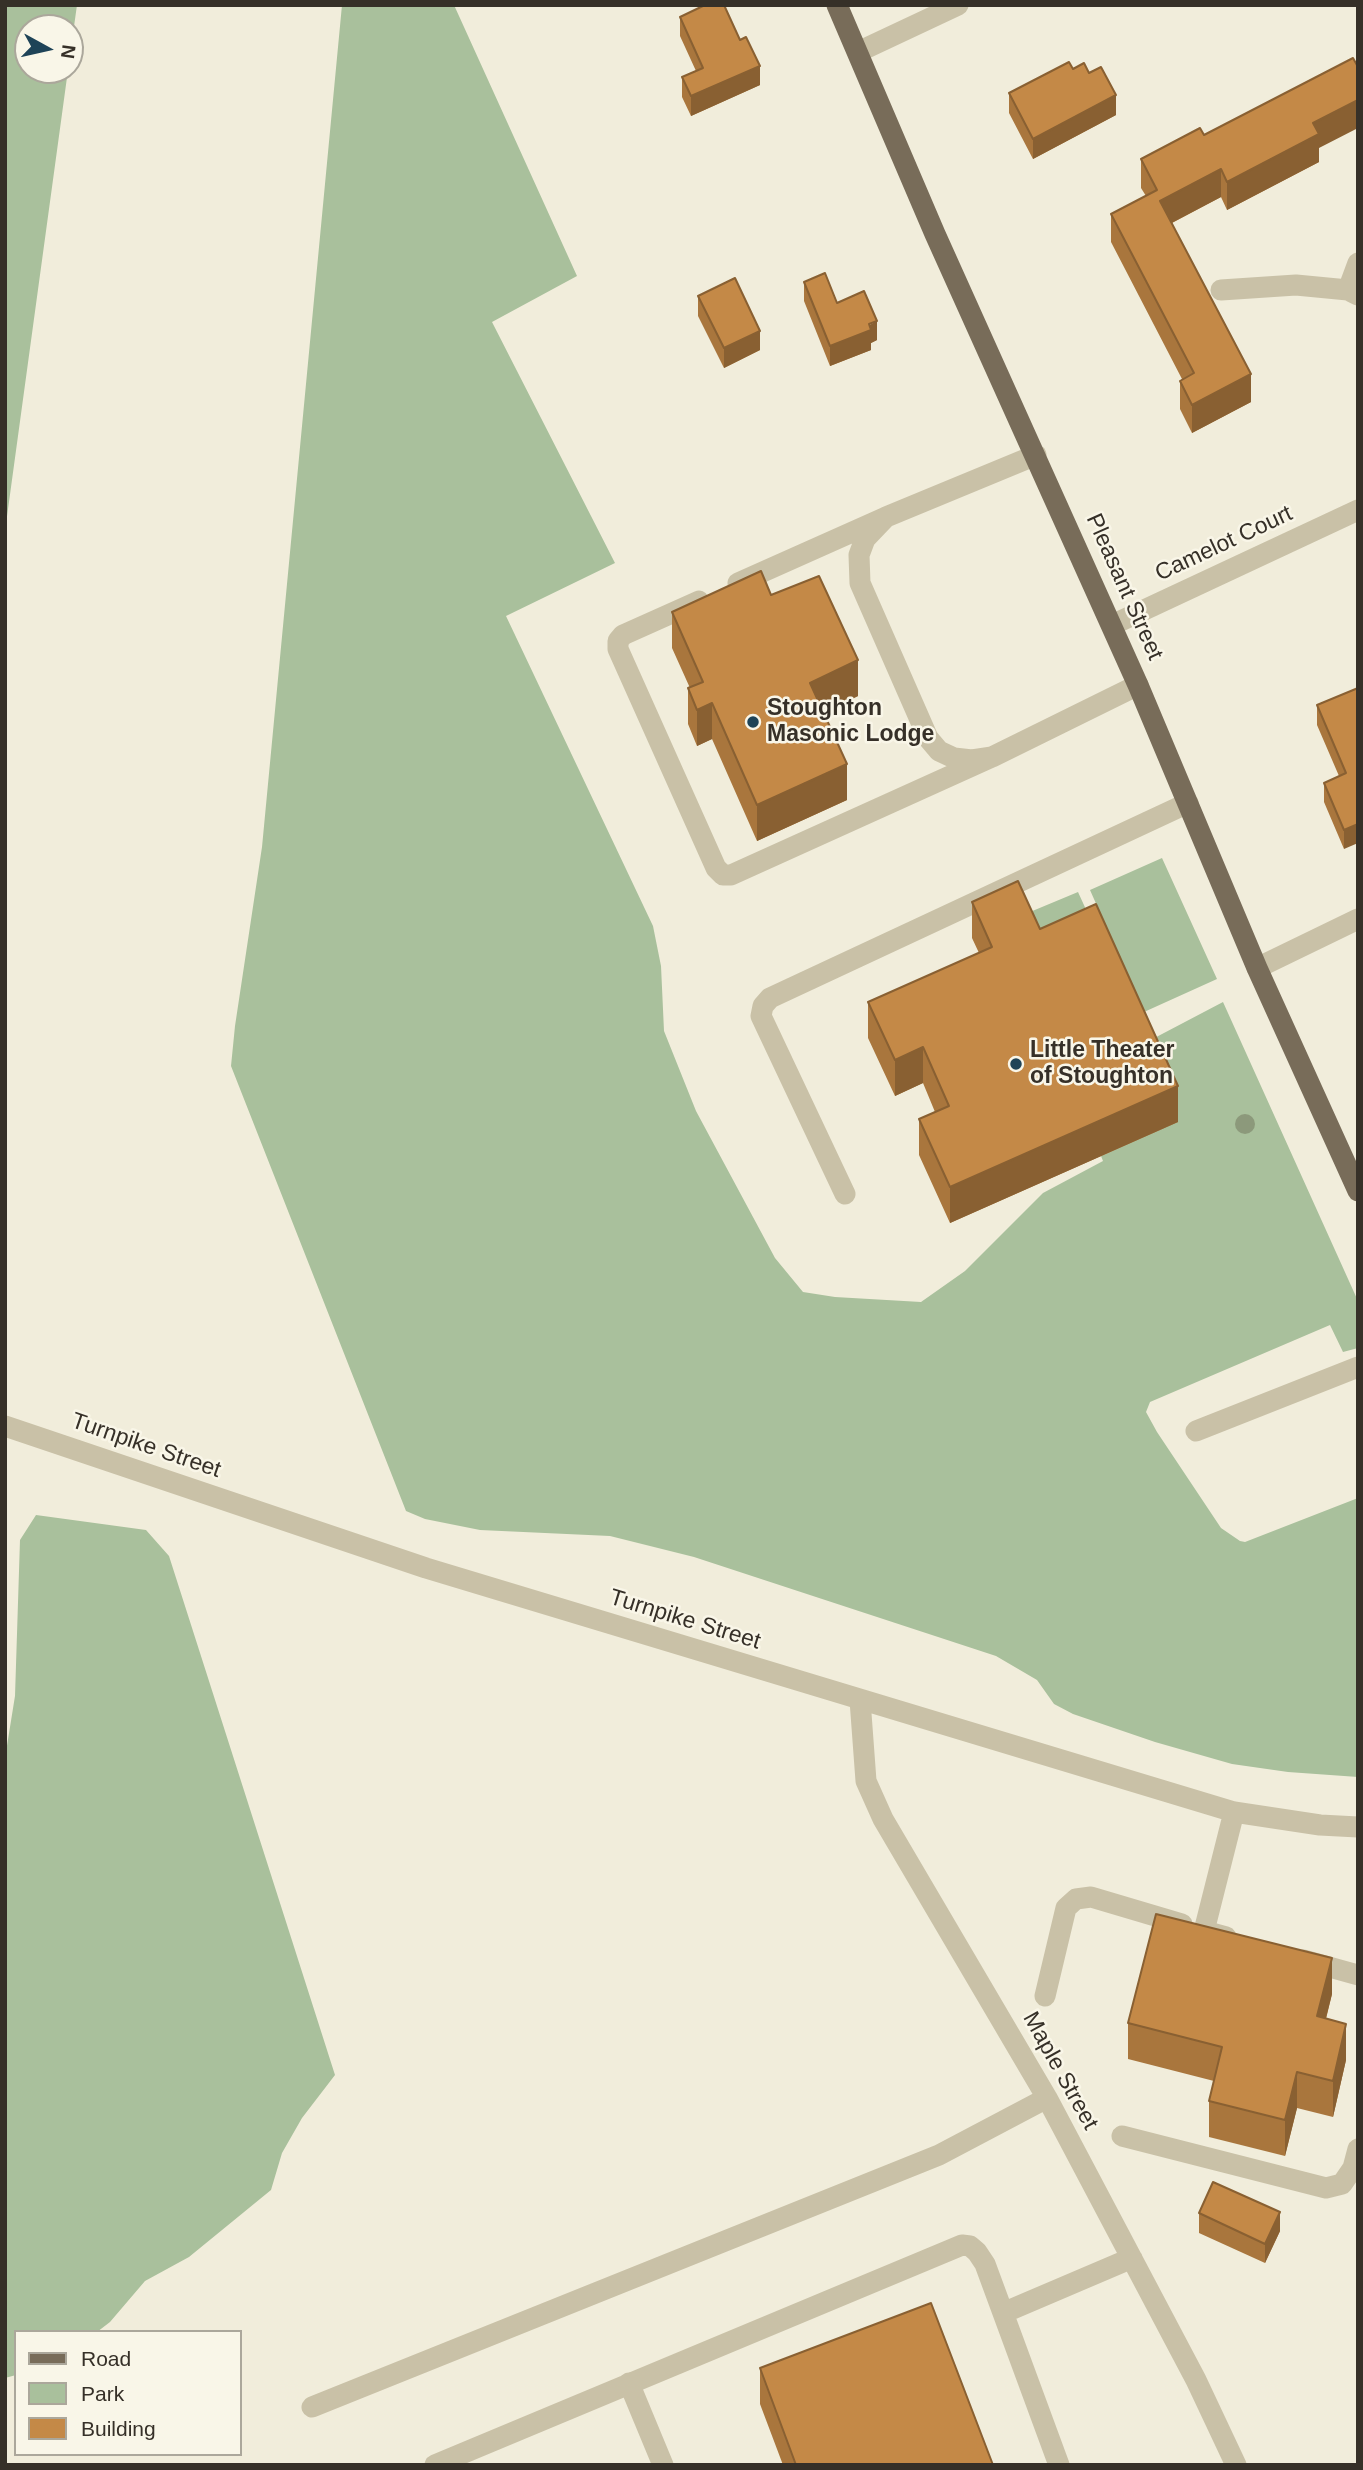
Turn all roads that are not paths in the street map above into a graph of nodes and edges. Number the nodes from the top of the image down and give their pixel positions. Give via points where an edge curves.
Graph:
1 (837, 5) edge
2 (958, 5) edge
3 (858, 52) junction
4 (1358, 263) edge
5 (1221, 290) dead end
6 (1353, 292) edge
7 (1036, 455) junction
8 (1358, 510) edge
9 (886, 517) junction
10 (1112, 625) junction
11 (1138, 685) junction
12 (992, 757) junction
13 (1188, 803) junction
14 (1358, 919) edge
15 (1257, 968) junction
16 (1358, 1191) edge
17 (845, 1194) dead end
18 (1358, 1367) edge
19 (5, 1426) edge
20 (1195, 1430) dead end
21 (860, 1700) junction
22 (1234, 1812) junction
23 (1358, 1827) edge
24 (1205, 1931) junction
25 (1243, 1942) edge
26 (1281, 1953) edge
27 (1358, 1975) edge
28 (1045, 1996) dead end
29 (1047, 2098) junction
30 (1122, 2136) dead end
31 (1358, 2150) edge
32 (1132, 2258) junction
33 (1003, 2313) junction
34 (629, 2383) junction
35 (312, 2407) dead end
36 (435, 2465) edge
37 (663, 2465) edge
38 (1059, 2465) edge
39 (1236, 2465) edge

1 - 3 main road, Pleasant Street
2 - 3 street
3 - 7 main road, Pleasant Street via 934,233
4 - 6 street
5 - 6 street via 1296,285
7 - 9 street
7 - 10 main road, Pleasant Street
8 - 10 street, Camelot Court
9 - 12 street via 865,539 859,555 860,583 928,738 939,751 954,758
9 - 12 street via 622,635 618,649 723,875 732,875
10 - 11 main road, Pleasant Street
11 - 12 street
11 - 13 main road, Pleasant Street
13 - 15 main road, Pleasant Street
13 - 17 street via 770,998 761,1016
14 - 15 street
15 - 16 main road, Pleasant Street
18 - 20 street
19 - 21 street, Turnpike Street via 426,1569
21 - 22 street, Turnpike Street
21 - 29 street, Maple Street via 866,1781 883,1819
22 - 23 street, Turnpike Street
22 - 24 street
24 - 25 street
24 - 28 street via 1091,1897 1076,1899 1066,1908
26 - 27 street
29 - 32 street, Maple Street
29 - 35 street via 939,2155
30 - 31 street via 1326,2188 1342,2184
32 - 33 street
32 - 39 street, Maple Street
33 - 34 street via 985,2264 970,2246 962,2245
33 - 38 street
34 - 36 street
34 - 37 street

